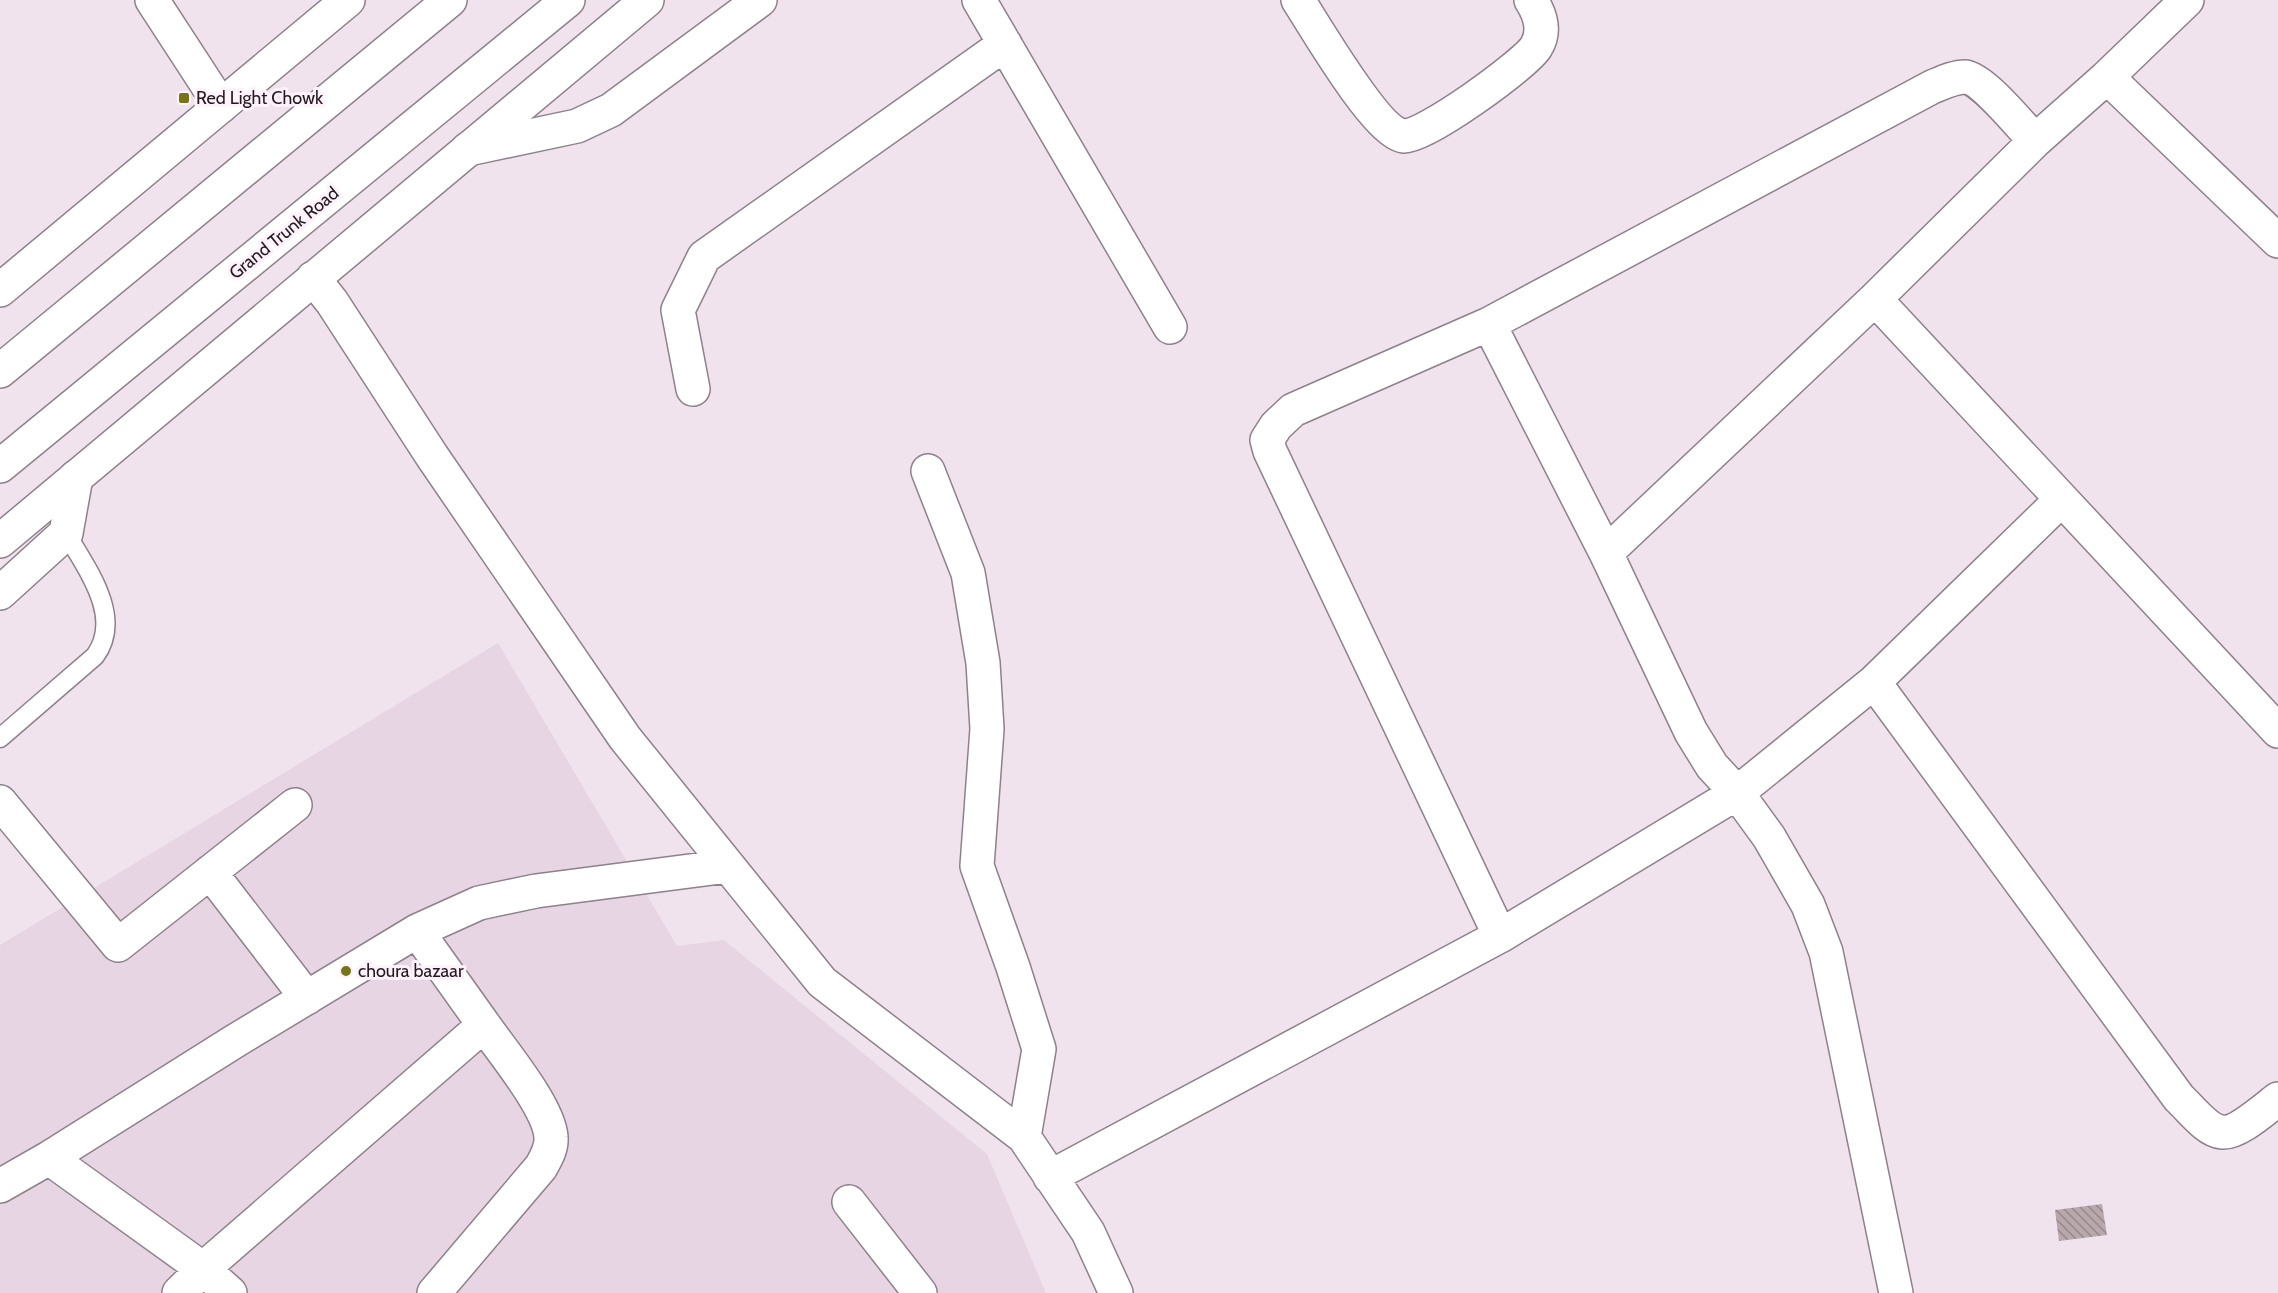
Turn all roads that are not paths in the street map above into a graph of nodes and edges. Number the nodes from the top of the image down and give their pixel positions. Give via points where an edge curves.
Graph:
1 (152, 0) edge
2 (348, 0) edge
3 (450, 0) edge
4 (568, 0) edge
5 (647, 0) edge
6 (760, 0) edge
7 (979, 0) edge
8 (1298, 0) edge
9 (1531, 0) edge
10 (2187, 0) edge
11 (1005, 44) junction
12 (2107, 77) junction
13 (221, 106) junction
14 (2035, 141) junction
15 (468, 149) junction
16 (2278, 241) edge
17 (313, 278) junction
18 (0, 290) edge
19 (1875, 299) junction
20 (1489, 324) junction
21 (1170, 327) dead end
22 (0, 371) edge
23 (693, 388) dead end
24 (0, 466) edge
25 (928, 471) dead end
26 (76, 477) junction
27 (2061, 500) junction
28 (66, 533) junction
29 (0, 541) edge
30 (1606, 553) junction
31 (0, 593) edge
32 (1875, 682) junction
33 (2278, 731) edge
34 (0, 738) edge
35 (1737, 794) junction
36 (0, 802) edge
37 (296, 805) dead end
38 (728, 866) junction
39 (210, 872) junction
40 (417, 931) junction
41 (1500, 936) junction
42 (307, 998) junction
43 (484, 1025) junction
44 (2278, 1099) edge
45 (1024, 1137) junction
46 (49, 1158) junction
47 (1050, 1177) junction
48 (0, 1186) edge
49 (849, 1202) dead end
50 (203, 1269) junction
51 (1108, 1290) edge
52 (178, 1293) edge
53 (230, 1293) edge
54 (434, 1293) edge
55 (920, 1293) edge
56 (1896, 1293) edge

1 - 13 main road
2 - 13 main road
3 - 22 main road
4 - 24 main road, Grand Trunk Road
5 - 15 main road
6 - 15 main road via 611,110 577,126
7 - 11 main road
8 - 9 main road via 1377,116 1404,136 1416,135 1441,121 1536,48 1540,15
10 - 12 main road
11 - 21 main road
11 - 23 main road via 704,257 678,310
12 - 14 main road
12 - 16 main road
13 - 18 main road
14 - 19 main road
14 - 20 main road via 1976,81 1966,77 1953,79
15 - 17 main road
17 - 26 main road
17 - 38 main road via 625,738
19 - 27 main road
19 - 30 main road
20 - 30 main road
20 - 41 main road via 1293,410 1267,440
25 - 45 main road via 968,573 983,663 987,729 977,866 1039,1049
26 - 28 main road
26 - 29 main road
27 - 32 main road
27 - 33 main road
28 - 31 main road
28 - 34 lane via 100,594 105,611 102,646
30 - 35 main road via 1690,732
32 - 35 main road
32 - 44 main road via 2179,1098 2220,1132 2230,1132
35 - 41 main road
35 - 56 main road via 1770,837 1808,905 1826,952
36 - 39 main road via 118,945
37 - 39 main road
38 - 40 main road via 536,891 479,903
38 - 45 main road via 822,982
39 - 42 main road
40 - 42 main road
40 - 43 main road
41 - 47 main road
42 - 46 main road
43 - 50 main road
43 - 54 main road via 540,1106 551,1138 541,1167
45 - 47 main road
46 - 48 main road
46 - 50 main road
47 - 51 main road via 1088,1232
49 - 55 main road
50 - 52 main road
50 - 53 main road

